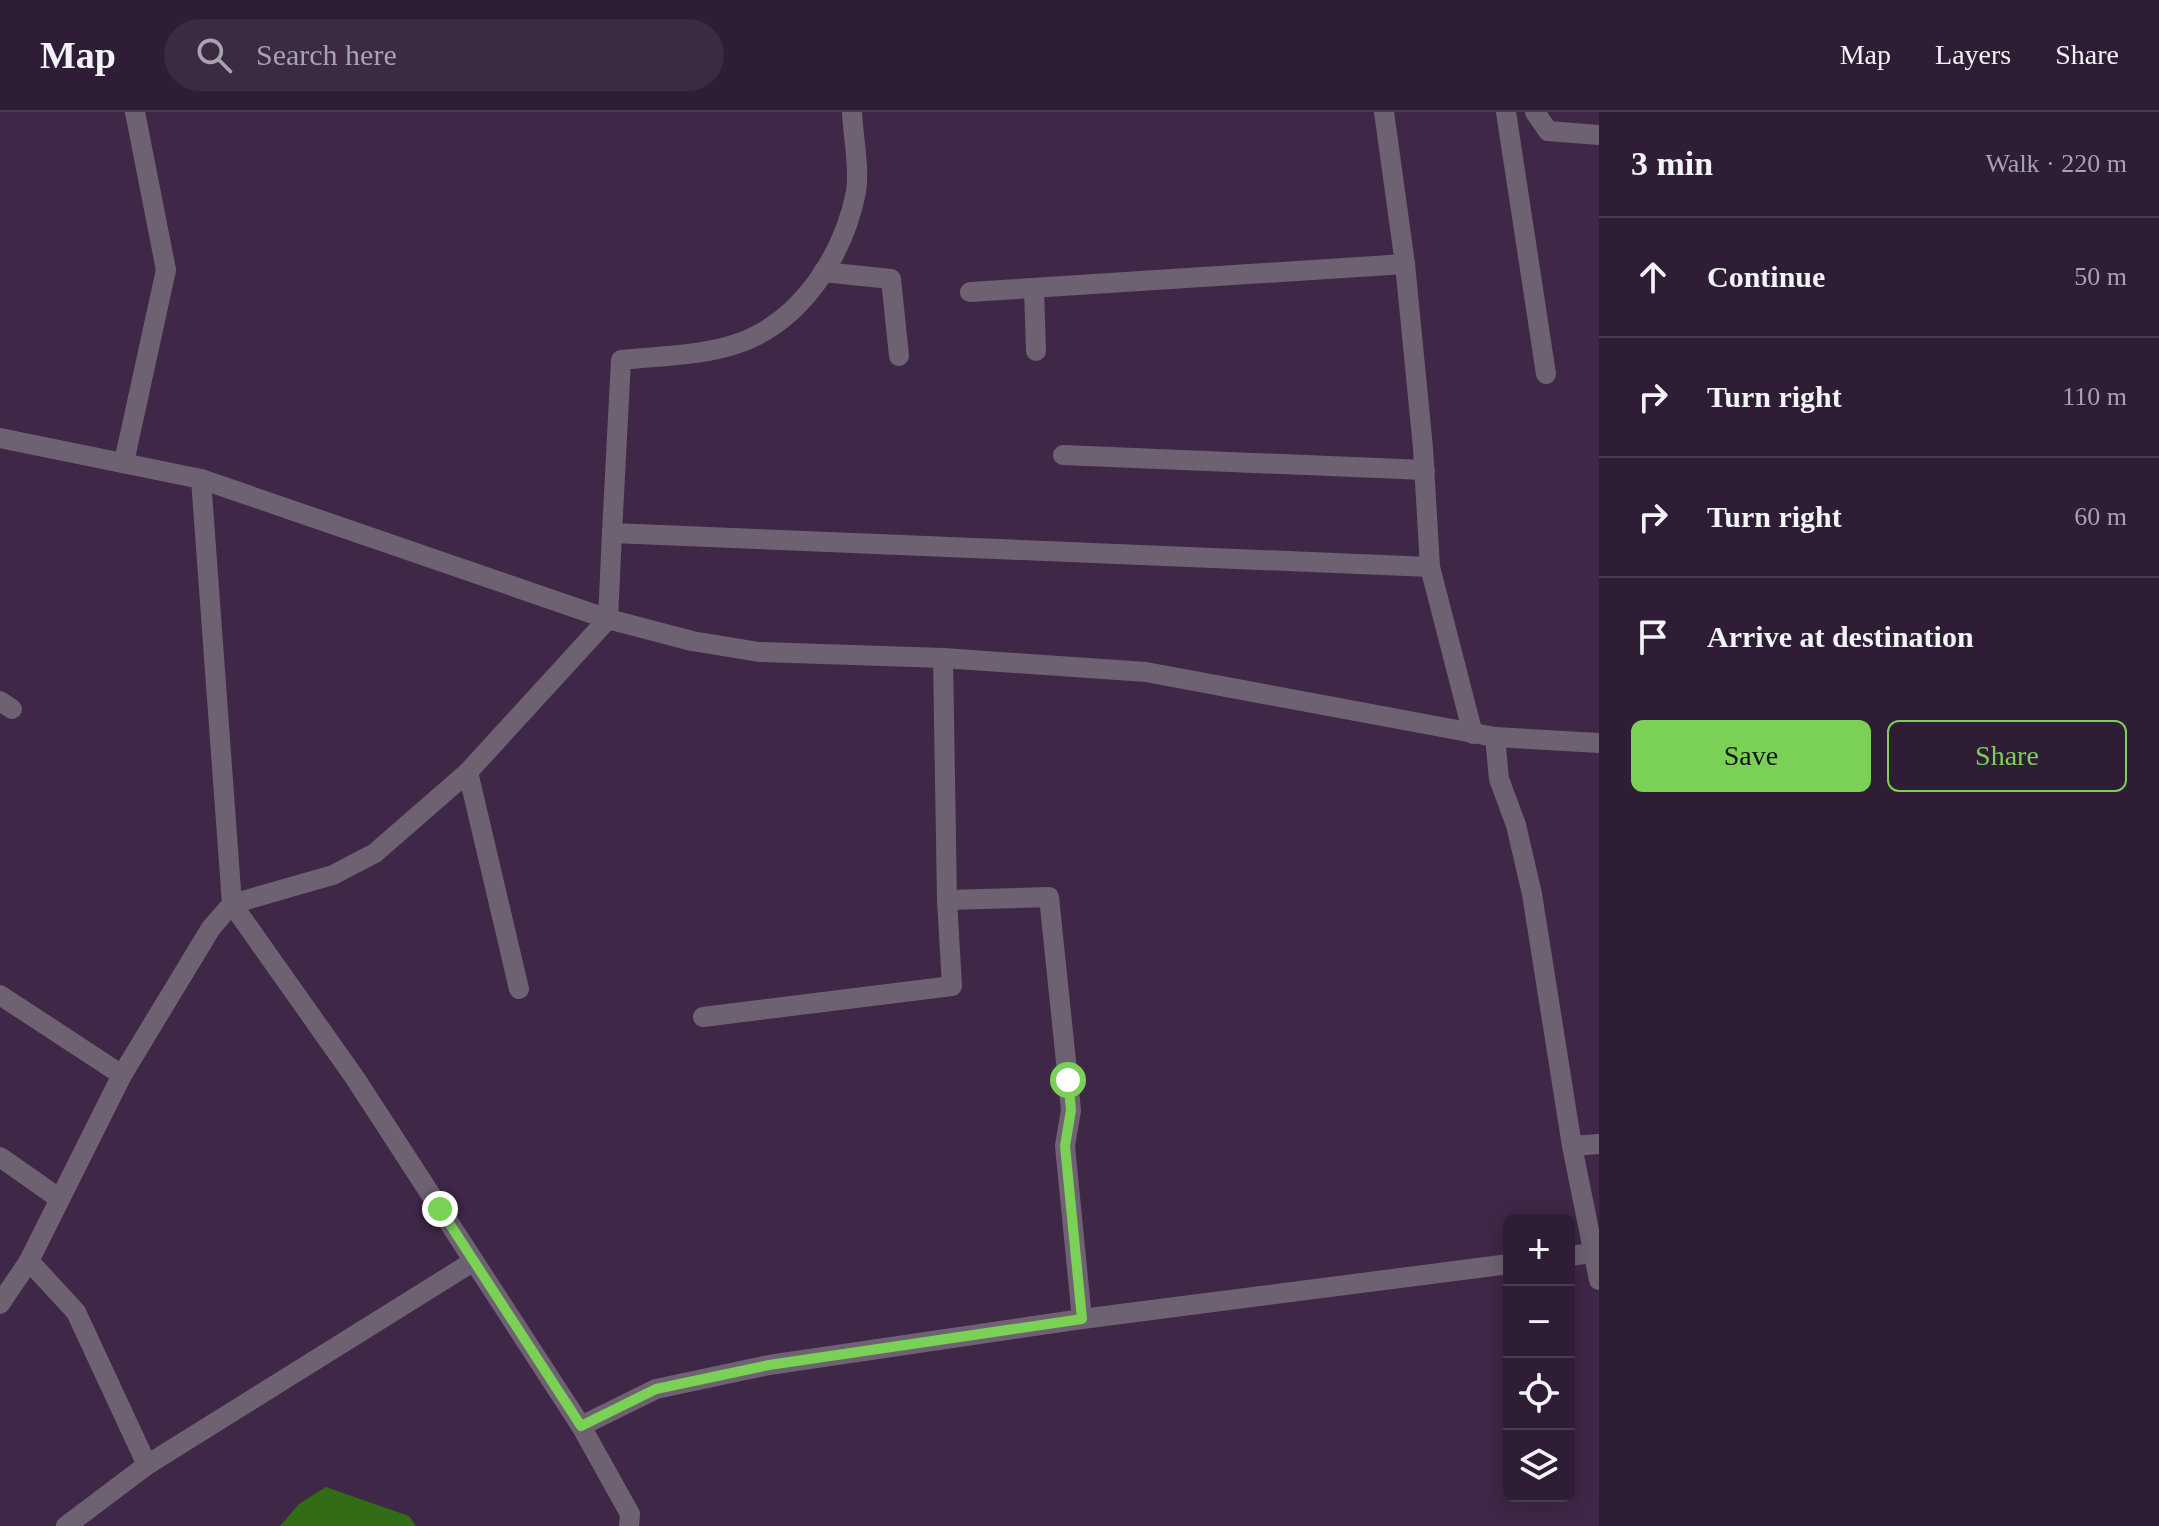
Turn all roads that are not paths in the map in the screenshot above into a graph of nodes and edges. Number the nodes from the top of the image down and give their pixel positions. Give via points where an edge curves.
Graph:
1 (135, 112) edge
2 (852, 112) edge
3 (1384, 112) edge
4 (1506, 112) edge
5 (1535, 112) edge
6 (1599, 135) edge
7 (1405, 264) junction
8 (823, 272) junction
9 (1034, 288) junction
10 (970, 292) dead end
11 (1036, 351) dead end
12 (899, 356) dead end
13 (1546, 374) dead end
14 (0, 438) edge
15 (1063, 455) dead end
16 (124, 462) junction
17 (1425, 470) junction
18 (201, 479) junction
19 (612, 533) junction
20 (1430, 567) junction
21 (608, 619) junction
22 (943, 658) junction
23 (1473, 734) junction
24 (1495, 737) junction
25 (1599, 743) edge
26 (468, 772) junction
27 (947, 900) junction
28 (232, 904) junction
29 (519, 989) dead end
30 (0, 995) edge
31 (703, 1017) dead end
32 (122, 1075) junction
33 (1599, 1144) edge
34 (1572, 1146) junction
35 (0, 1157) edge
36 (60, 1199) junction
37 (1593, 1253) junction
38 (1575, 1255) edge
39 (29, 1261) junction
40 (474, 1261) junction
41 (1503, 1265) edge
42 (1599, 1280) edge
43 (0, 1304) edge
44 (1082, 1319) junction
45 (581, 1426) junction
46 (147, 1465) junction
47 (66, 1526) edge
48 (629, 1526) edge

1 - 16 street via 166,270
2 - 8 street via 856,189 842,238
3 - 7 street
4 - 13 street
5 - 6 street via 1548,131
7 - 9 street
7 - 17 street
8 - 12 street via 891,279
8 - 19 street via 772,330 733,346 621,360
9 - 10 street
9 - 11 street
14 - 16 street
15 - 17 street
16 - 18 street
17 - 20 street
18 - 21 street
18 - 28 street
19 - 20 street
19 - 21 street
20 - 23 street
21 - 22 street via 759,652
21 - 26 street
22 - 23 street via 1146,672
22 - 27 street
23 - 24 street
24 - 25 street
24 - 34 street via 1499,779 1532,894
26 - 28 street via 375,853 333,875
26 - 29 street
27 - 31 street via 952,986
27 - 44 street via 1049,897 1071,1110 1065,1146
28 - 32 street via 211,928
28 - 40 street via 355,1078
30 - 32 street
32 - 36 street
33 - 34 street
34 - 37 street
35 - 36 street
36 - 39 street
37 - 38 street
37 - 42 street
39 - 43 street
39 - 46 street via 76,1312
40 - 45 street
40 - 46 street
41 - 44 street
44 - 45 street via 769,1365 656,1389
45 - 48 street via 630,1514
46 - 47 street

